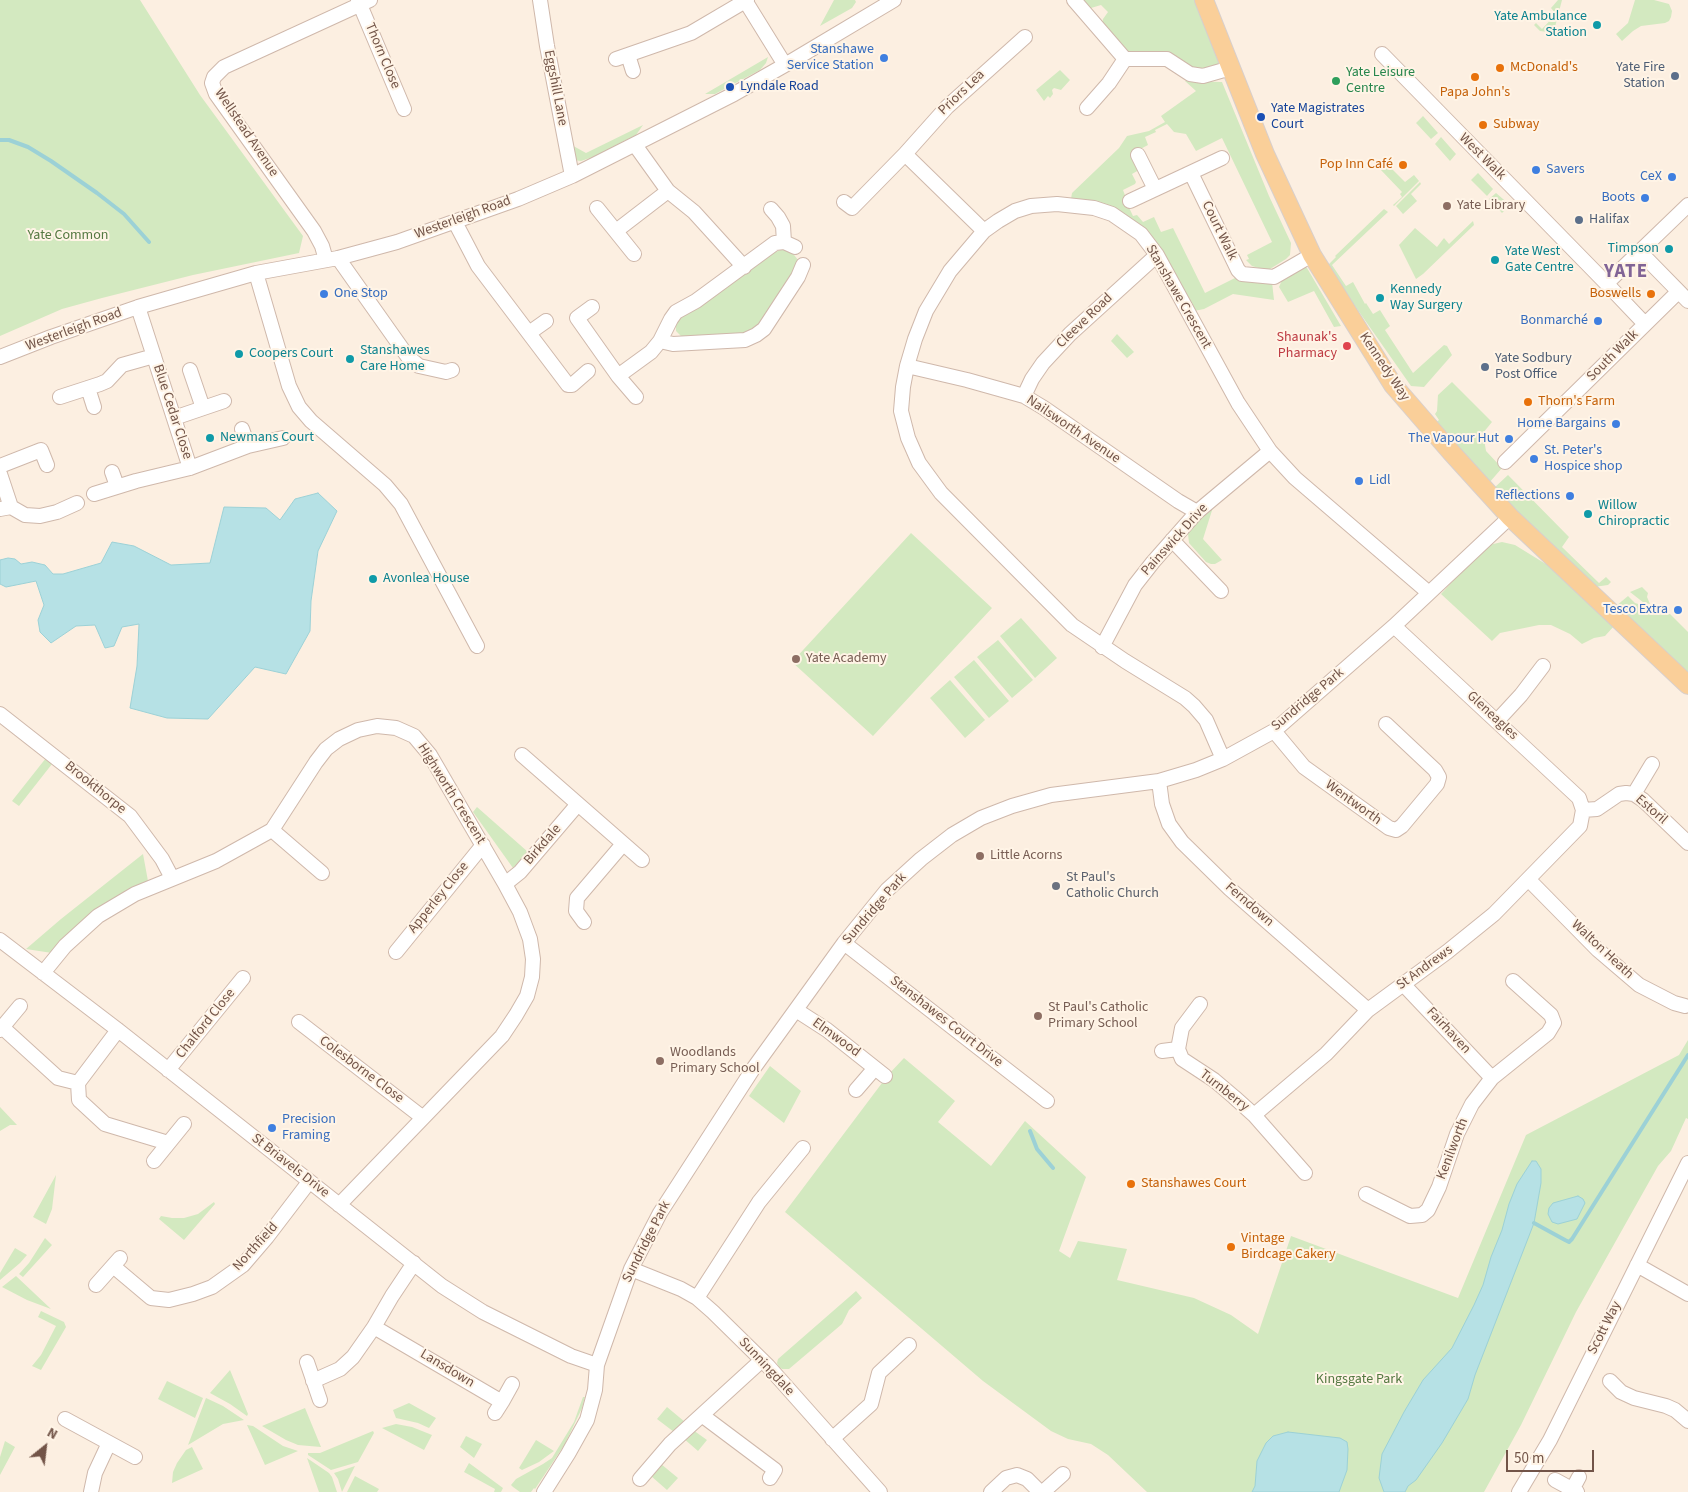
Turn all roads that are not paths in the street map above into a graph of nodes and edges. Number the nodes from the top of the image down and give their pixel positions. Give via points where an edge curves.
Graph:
1 (540, 0) edge
2 (894, 0) edge
3 (1074, 0) edge
4 (1204, 0) edge
5 (362, 1) edge
6 (746, 1) edge
7 (1024, 38) dead end
8 (1382, 54) dead end
9 (1125, 59) junction
10 (785, 66) junction
11 (1231, 68) junction
12 (633, 71) dead end
13 (404, 108) dead end
14 (1087, 108) dead end
15 (635, 145) junction
16 (905, 154) junction
17 (1138, 155) dead end
18 (1222, 158) dead end
19 (1191, 173) junction
20 (572, 176) junction
21 (1155, 189) junction
22 (668, 191) junction
23 (1130, 201) dead end
24 (844, 202) dead end
25 (1688, 205) edge
26 (597, 208) dead end
27 (771, 208) dead end
28 (455, 222) junction
29 (616, 231) junction
30 (984, 231) junction
31 (1640, 252) junction
32 (634, 254) dead end
33 (1157, 255) junction
34 (1312, 255) junction
35 (332, 259) junction
36 (803, 264) dead end
37 (744, 267) junction
38 (256, 273) junction
39 (1607, 283) junction
40 (1683, 296) edge
41 (138, 307) junction
42 (592, 307) dead end
43 (546, 321) dead end
44 (1645, 324) junction
45 (529, 333) junction
46 (656, 346) junction
47 (154, 356) junction
48 (0, 357) edge
49 (908, 366) junction
50 (190, 370) dead end
51 (452, 370) dead end
52 (588, 371) dead end
53 (618, 376) junction
54 (88, 388) junction
55 (1024, 396) junction
56 (60, 397) dead end
57 (636, 397) dead end
58 (224, 401) dead end
59 (94, 407) dead end
60 (203, 408) junction
61 (174, 418) junction
62 (242, 429) dead end
63 (283, 438) dead end
64 (248, 446) junction
65 (1270, 451) junction
66 (1505, 462) dead end
67 (46, 465) dead end
68 (0, 466) edge
69 (190, 468) junction
70 (112, 472) dead end
71 (0, 474) edge
72 (117, 486) junction
73 (94, 494) dead end
74 (77, 503) dead end
75 (5, 508) edge
76 (1198, 512) junction
77 (1510, 517) junction
78 (1172, 540) junction
79 (1221, 591) dead end
80 (1430, 593) junction
81 (1394, 626) junction
82 (477, 646) dead end
83 (1102, 647) junction
84 (1543, 666) dead end
85 (1688, 685) edge
86 (0, 714) edge
87 (1498, 721) junction
88 (1386, 724) dead end
89 (1274, 731) junction
90 (522, 755) dead end
91 (1223, 759) junction
92 (1652, 764) dead end
93 (1159, 781) junction
94 (1634, 794) junction
95 (578, 804) junction
96 (1583, 810) junction
97 (272, 830) junction
98 (1688, 843) edge
99 (622, 844) junction
100 (483, 845) junction
101 (642, 860) dead end
102 (322, 873) dead end
103 (172, 878) junction
104 (1529, 880) junction
105 (505, 884) junction
106 (584, 922) dead end
107 (0, 940) edge
108 (844, 943) junction
109 (396, 952) dead end
110 (43, 973) junction
111 (243, 978) dead end
112 (1513, 981) dead end
113 (1403, 984) junction
114 (1200, 1004) dead end
115 (20, 1006) dead end
116 (1685, 1006) dead end
117 (796, 1010) junction
118 (1368, 1010) junction
119 (300, 1022) dead end
120 (2, 1029) edge
121 (118, 1030) junction
122 (1178, 1049) junction
123 (1162, 1050) dead end
124 (168, 1070) junction
125 (1492, 1078) junction
126 (78, 1083) junction
127 (856, 1090) dead end
128 (1047, 1101) dead end
129 (1254, 1115) junction
130 (422, 1117) junction
131 (184, 1124) dead end
132 (168, 1143) junction
133 (803, 1148) dead end
134 (154, 1161) dead end
135 (1688, 1163) edge
136 (1305, 1173) dead end
137 (309, 1182) junction
138 (1366, 1194) dead end
139 (339, 1205) junction
140 (414, 1263) junction
141 (1637, 1265) junction
142 (631, 1269) junction
143 (96, 1285) dead end
144 (1688, 1294) edge
145 (697, 1298) junction
146 (374, 1327) junction
147 (909, 1345) dead end
148 (762, 1360) junction
149 (307, 1362) dead end
150 (597, 1365) junction
151 (313, 1381) junction
152 (1610, 1381) dead end
153 (512, 1384) dead end
154 (320, 1400) dead end
155 (703, 1416) junction
156 (65, 1420) dead end
157 (1688, 1421) edge
158 (832, 1439) junction
159 (109, 1443) junction
160 (135, 1457) dead end
161 (1063, 1474) dead end
162 (1579, 1477) dead end
163 (770, 1478) dead end
164 (640, 1479) dead end
165 (1556, 1480) dead end
166 (1574, 1491) edge
167 (91, 1492) edge
168 (544, 1492) edge
169 (880, 1492) edge
170 (991, 1492) edge
171 (1041, 1492) edge
172 (1519, 1492) edge

1 - 20 street, Eggshill Lane
2 - 10 street, Westerleigh Road
3 - 9 street via 1095,16
4 - 11 main road, Kennedy Way
5 - 13 street, Thorn Close
5 - 35 street, Wellstead Avenue via 224,67 212,83 216,94
6 - 10 street
6 - 12 street via 691,33 622,57
7 - 16 street, Priors Lea via 947,107
8 - 39 street, West Walk
9 - 11 street via 1168,59 1190,74 1203,76
9 - 14 street
10 - 15 street, Westerleigh Road
11 - 34 main road, Kennedy Way via 1265,154
15 - 20 street, Westerleigh Road
15 - 22 street
16 - 24 street, Priors Lea via 852,208
16 - 30 street
17 - 21 street
18 - 19 street
19 - 21 street
19 - 34 street, Court Walk via 1242,274 1274,277
20 - 28 street, Westerleigh Road
21 - 23 street
22 - 29 street
22 - 37 street via 694,212
25 - 31 street
26 - 29 street
27 - 37 street via 790,244 775,243
28 - 35 street, Westerleigh Road
28 - 45 street via 478,266
29 - 32 street
30 - 33 street, Stanshawe Crescent via 1015,211 1031,206 1077,205 1112,214 1141,234
30 - 49 street, Stanshawe Crescent via 950,271 926,311
31 - 39 street
31 - 40 street
33 - 55 street, Cleeve Road via 1070,334 1043,363
33 - 65 street, Stanshawe Crescent via 1238,403
34 - 77 main road, Kennedy Way via 1393,385
35 - 38 street, Westerleigh Road
35 - 51 street via 408,357 419,366 446,372
36 - 46 street via 769,322 756,335 745,340
37 - 46 street via 676,312
38 - 41 street, Westerleigh Road
38 - 82 street via 298,407 385,485 401,504
39 - 44 street, West Walk
40 - 44 street, South Walk
41 - 47 street, Blue Cedar Close
41 - 48 street, Westerleigh Road
42 - 53 street via 577,318
43 - 45 street
44 - 66 street, South Walk
45 - 52 street via 568,385
46 - 53 street
47 - 54 street, Blue Cedar Close via 122,366 107,381
47 - 61 street, Blue Cedar Close
49 - 55 street, Nailsworth Avenue
49 - 83 street, Stanshawe Crescent via 901,411 919,463 941,493 987,541 1072,625
50 - 60 street
53 - 57 street
54 - 56 street, Blue Cedar Close
54 - 59 street
55 - 76 street, Nailsworth Avenue
58 - 60 street
60 - 61 street
61 - 69 street, Blue Cedar Close
62 - 64 street
63 - 64 street, Blue Cedar Close
64 - 69 street, Blue Cedar Close
65 - 76 street, Painswick Drive
65 - 80 street, Stanshawe Crescent via 1296,478
67 - 68 street via 40,450
69 - 72 street, Blue Cedar Close
70 - 72 street
71 - 75 street
72 - 73 street, Blue Cedar Close
74 - 75 street via 40,516
76 - 78 street, Painswick Drive
77 - 80 street, Sundridge Park
77 - 85 main road, Kennedy Way
78 - 79 street
78 - 83 street, Painswick Drive via 1135,585
80 - 81 street, Sundridge Park
81 - 87 street, Gleneagles
81 - 89 street, Sundridge Park
83 - 91 street, Stanshawe Crescent via 1194,706 1206,720
84 - 87 street
86 - 103 street, Brookthorpe via 130,816
87 - 96 street, Gleneagles via 1579,798
88 - 89 street, Wentworth via 1439,776 1438,784 1396,830 1388,828 1304,767
89 - 91 street, Sundridge Park
90 - 95 street
91 - 93 street, Sundridge Park
92 - 94 street
93 - 108 street, Sundridge Park via 1052,795 981,818 921,858 887,890
93 - 118 street, Ferndown via 1169,824 1182,842 1230,889
94 - 96 street, Estoril via 1626,792 1597,809
94 - 98 street, Estoril
95 - 99 street
95 - 105 street, Birkdale via 520,872
96 - 104 street, St Andrews via 1580,826
97 - 100 street, Highworth Crescent via 326,749 338,739 376,726 396,728 414,736 430,755
97 - 102 street
97 - 103 street, Highworth Crescent via 216,861
99 - 101 street
99 - 106 street via 577,898 576,911
100 - 105 street, Highworth Crescent
100 - 109 street, Apperley Close
103 - 110 street, Highworth Crescent via 135,894 98,916
104 - 113 street, St Andrews via 1494,914
104 - 116 street, Walton Heath via 1598,950 1639,985
105 - 130 street, Highworth Crescent via 530,939 533,959 527,996 502,1036
107 - 110 street, St Briavels Drive
108 - 117 street, Sundridge Park
108 - 128 street, Stanshawes Court Drive
110 - 121 street, St Briavels Drive
111 - 124 street, Chalford Close
112 - 125 street, Kenilworth via 1551,1015 1554,1023 1548,1033
113 - 118 street, St Andrews
113 - 125 street, Fairhaven
114 - 122 street via 1182,1028
115 - 120 street
117 - 127 street, Elmwood via 880,1072
117 - 142 street, Sundridge Park via 690,1165
118 - 129 street, St Andrews via 1326,1054
119 - 130 street, Colesborne Close
120 - 126 street via 58,1078
121 - 124 street, St Briavels Drive
121 - 126 street
122 - 123 street
122 - 129 street, Turnberry via 1182,1059 1214,1080
124 - 137 street, St Briavels Drive
125 - 138 street, Kenilworth via 1464,1116 1428,1210 1422,1215 1410,1216
126 - 132 street via 79,1100 106,1124
129 - 136 street, Turnberry
130 - 139 street, Highworth Crescent
131 - 132 street
132 - 134 street
133 - 145 street via 758,1202
135 - 141 street, Scott Way
137 - 139 street, St Briavels Drive
137 - 143 street, Northfield via 243,1265 212,1287 169,1300 151,1298 117,1262
139 - 140 street, St Briavels Drive
140 - 146 street
140 - 150 street, St Briavels Drive via 442,1286 483,1312 571,1356
141 - 144 street
141 - 172 street, Scott Way via 1550,1440
142 - 145 street, Sunningdale
142 - 150 street, Sundridge Park
145 - 148 street, Sunningdale
146 - 151 street via 354,1357 340,1369
146 - 153 street, Lansdown via 498,1407
147 - 158 street via 879,1373 871,1404
148 - 155 street
148 - 158 street, Sunningdale
149 - 151 street
150 - 168 street, Sundridge Park via 595,1390 587,1420
151 - 154 street
152 - 157 street via 1621,1392 1675,1410
155 - 163 street via 775,1470
155 - 164 street via 670,1444
156 - 159 street
158 - 169 street, Sunningdale
159 - 160 street
159 - 167 street
161 - 171 street
162 - 166 street
165 - 166 street
170 - 171 street via 1006,1478 1017,1475 1027,1479

